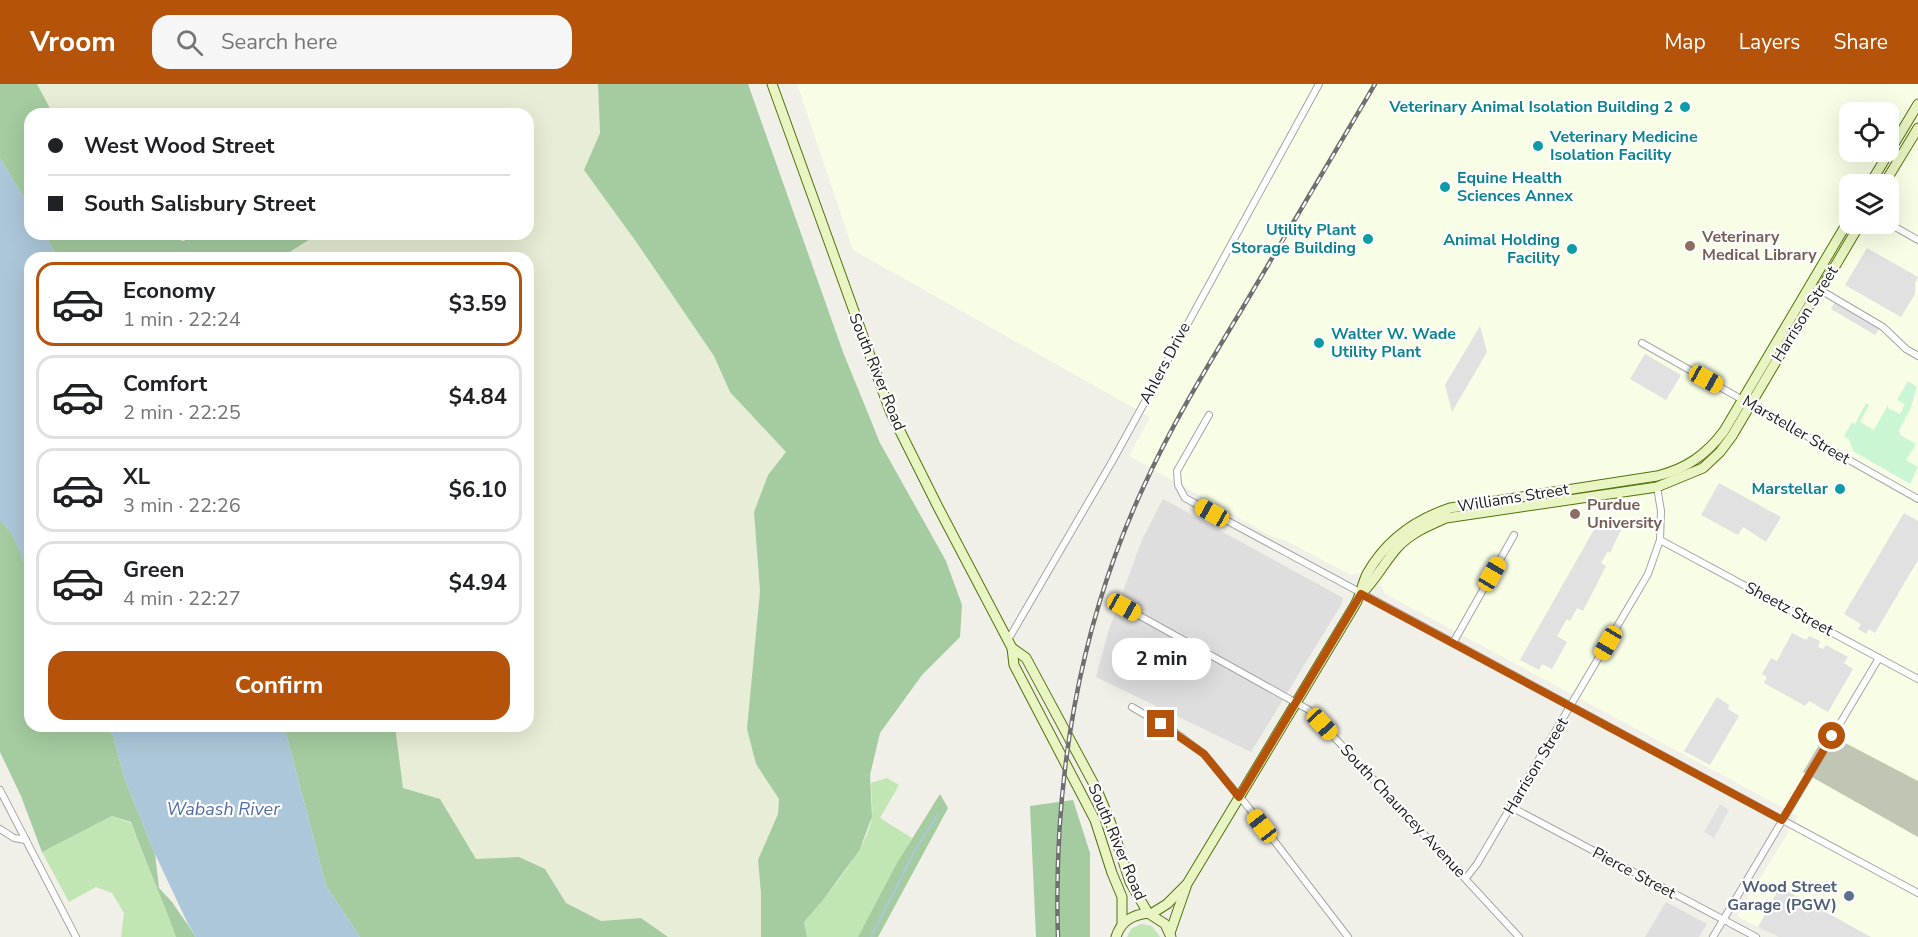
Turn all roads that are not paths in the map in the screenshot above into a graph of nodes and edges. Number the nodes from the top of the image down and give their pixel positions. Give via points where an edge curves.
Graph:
1 (772, 84) edge
2 (1319, 84) edge
3 (1918, 104) edge
4 (1918, 128) edge
5 (1876, 174) edge
6 (1890, 174) edge
7 (1899, 229) edge
8 (1840, 234) edge
9 (1854, 234) edge
10 (1918, 240) edge
11 (1810, 284) junction
12 (1820, 289) junction
13 (1642, 342) dead end
14 (1918, 356) edge
15 (1747, 402) junction
16 (1209, 415) dead end
17 (1658, 487) junction
18 (1918, 499) edge
19 (1514, 535) dead end
20 (1660, 540) junction
21 (1361, 594) junction
22 (1124, 607) dead end
23 (1453, 643) junction
24 (1010, 644) junction
25 (1879, 658) junction
26 (1918, 679) edge
27 (1296, 702) junction
28 (1132, 707) dead end
29 (1571, 707) junction
30 (0, 790) edge
31 (1239, 797) junction
32 (1511, 807) junction
33 (1782, 820) junction
34 (0, 829) edge
35 (26, 840) junction
36 (1466, 878) junction
37 (1187, 884) junction
38 (1918, 893) edge
39 (1149, 914) junction
40 (1723, 920) junction
41 (1122, 924) junction
42 (1170, 935) edge
43 (76, 937) edge
44 (1116, 937) edge
45 (1348, 937) edge
46 (1519, 937) edge
47 (1713, 937) edge
48 (1756, 937) edge

1 - 24 main road, South River Road via 890,411
2 - 24 street, Ahlers Drive
3 - 5 main road
4 - 6 main road
7 - 10 street
8 - 11 main road, Harrison Street
9 - 12 main road, Harrison Street
11 - 12 street
11 - 15 main road, Harrison Street
12 - 14 street via 1883,327
12 - 15 main road, Harrison Street
13 - 15 street, Marsteller Street
15 - 17 main road, Williams Street via 1720,452 1703,468
15 - 18 street, Marsteller Street
15 - 21 main road, Williams Street via 1714,444 1673,472 1450,508 1422,518 1383,550 1366,577
16 - 21 street via 1178,471 1178,484 1185,498
17 - 20 street, Harrison Street
17 - 21 main road, Williams Street via 1446,518 1418,530 1398,546
19 - 23 street
20 - 25 street, Sheetz Street
20 - 29 street, Harrison Street via 1648,574
21 - 23 street
21 - 27 main road, Williams Street
22 - 27 street, South Chauncey Avenue
23 - 29 street
24 - 39 main road, South River Road via 1026,658 1096,790 1130,882
24 - 41 main road, South River Road via 1014,665 1095,820 1122,897
25 - 26 street, Sheetz Street
25 - 33 street
27 - 31 main road, Williams Street
27 - 36 street, South Chauncey Avenue via 1309,710
28 - 31 street via 1199,749
29 - 32 street, Harrison Street
29 - 33 street
30 - 35 street
31 - 37 main road, Williams Street
31 - 45 street
32 - 36 street, Harrison Street
32 - 40 street, Pierce Street
33 - 38 street
33 - 40 street
34 - 35 street
35 - 43 street
36 - 46 street, South Chauncey Avenue
37 - 39 main road, Williams Street via 1167,904
37 - 42 main road, Williams Street
39 - 41 main road, Williams Street
39 - 42 main road, South River Road via 1165,924
40 - 47 street
40 - 48 street, Pierce Street
41 - 44 main road

